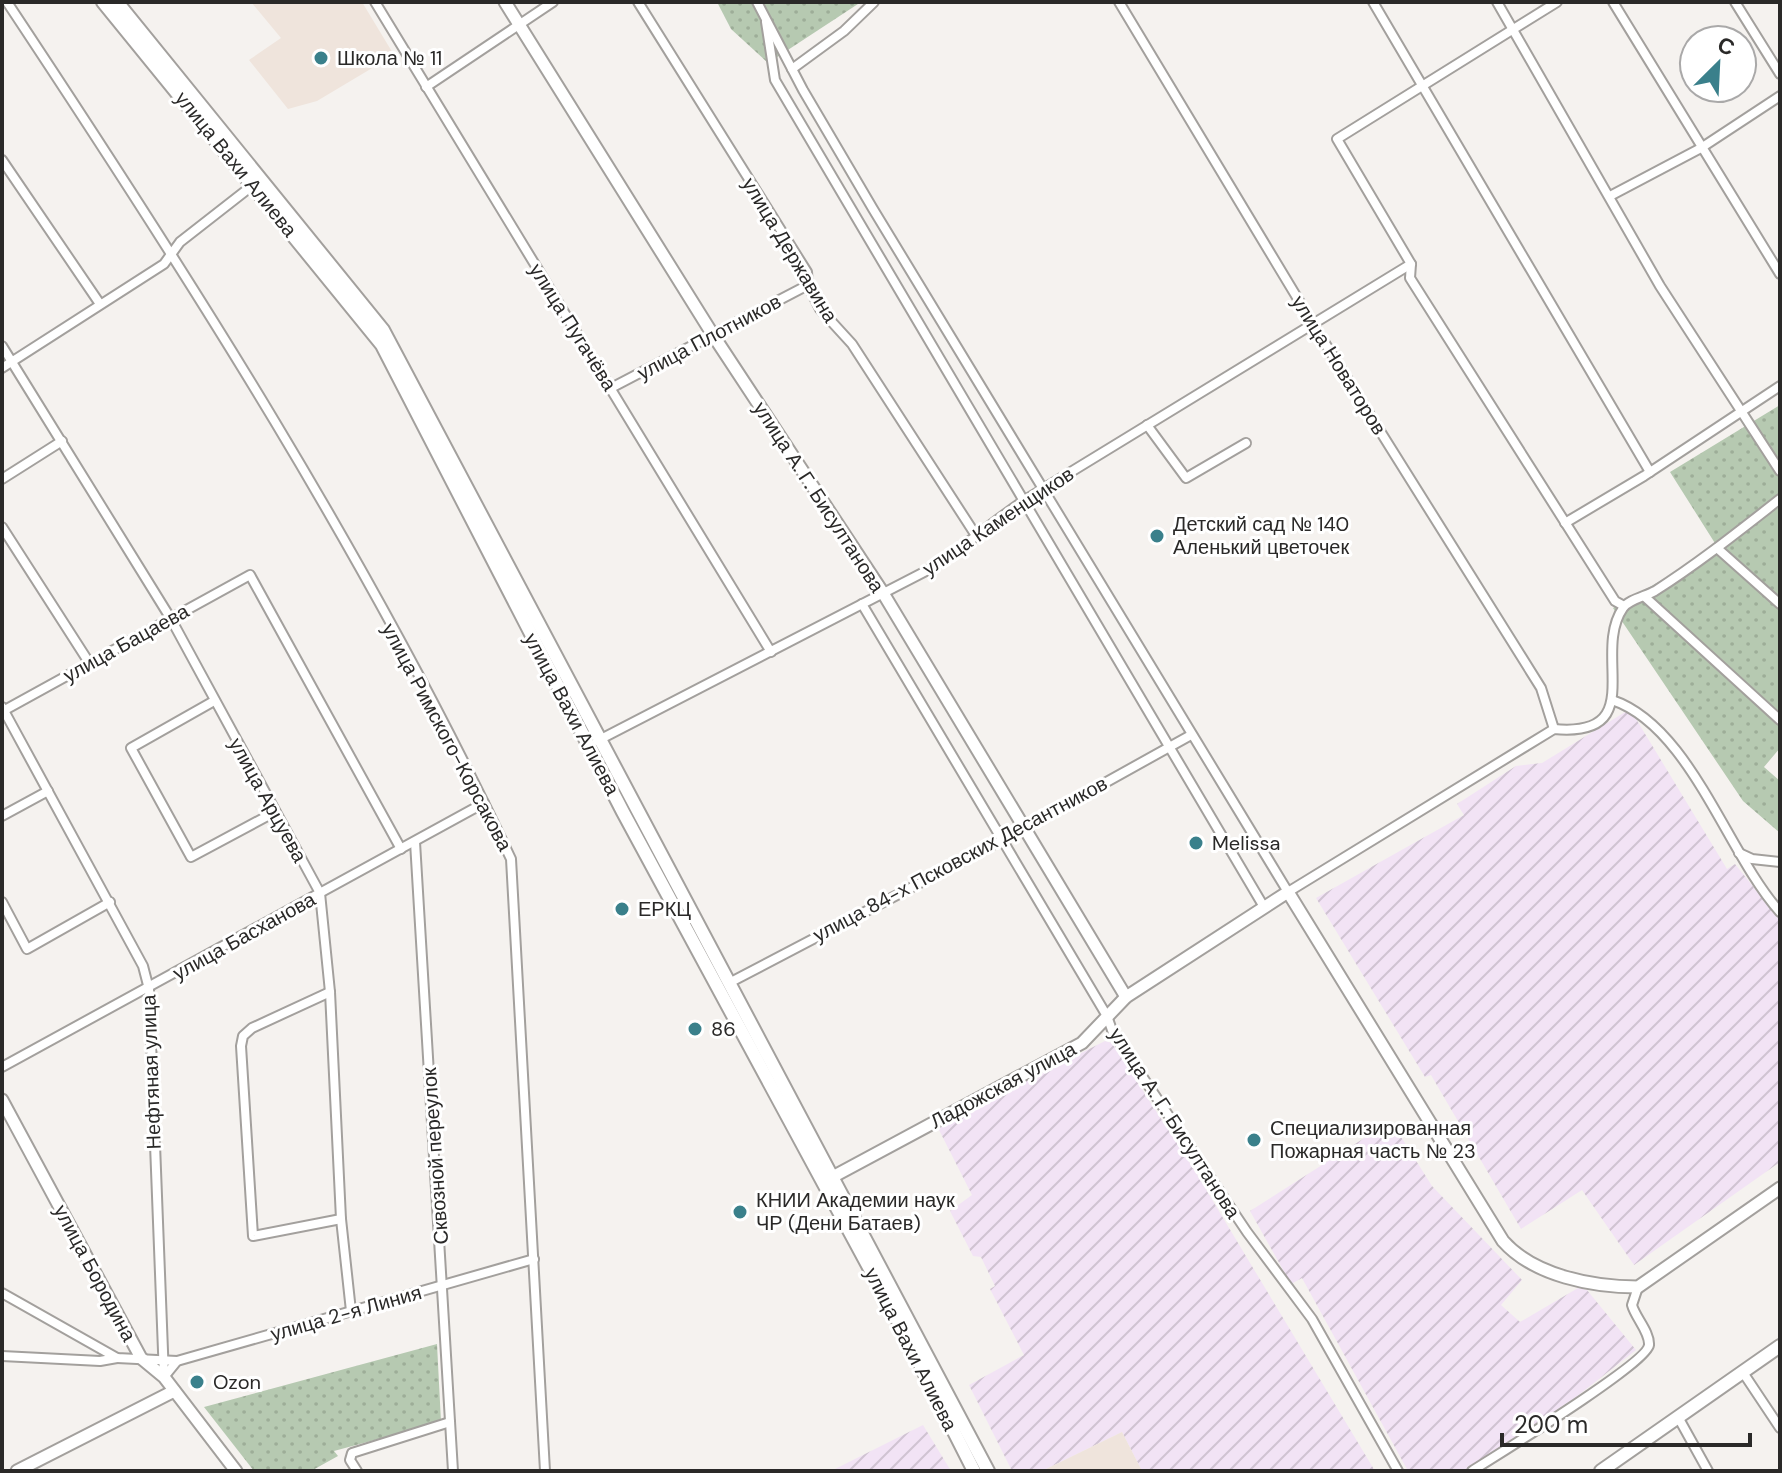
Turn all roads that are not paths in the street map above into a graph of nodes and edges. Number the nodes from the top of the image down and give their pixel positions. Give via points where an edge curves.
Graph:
1 (7, 2) edge
2 (103, 2) edge
3 (117, 2) edge
4 (375, 2) edge
5 (505, 2) edge
6 (553, 2) edge
7 (638, 2) edge
8 (757, 2) edge
9 (874, 2) edge
10 (1119, 2) edge
11 (1373, 2) edge
12 (1497, 2) edge
13 (1557, 2) edge
14 (1613, 2) edge
15 (1735, 2) edge
16 (764, 13) junction
17 (519, 26) junction
18 (1515, 31) junction
19 (792, 69) junction
20 (1780, 74) edge
21 (426, 87) junction
22 (1422, 88) junction
23 (1780, 96) edge
24 (1701, 148) junction
25 (2, 160) edge
26 (253, 185) junction
27 (1610, 196) junction
28 (172, 252) junction
29 (1411, 264) junction
30 (1780, 274) edge
31 (808, 285) junction
32 (100, 304) junction
33 (1313, 324) junction
34 (713, 335) junction
35 (2, 346) edge
36 (12, 361) junction
37 (2, 368) edge
38 (1780, 386) edge
39 (611, 388) junction
40 (1740, 413) junction
41 (1147, 425) junction
42 (62, 441) junction
43 (1246, 443) dead end
44 (1780, 471) edge
45 (1650, 472) junction
46 (2, 479) edge
47 (1044, 489) junction
48 (1780, 499) edge
49 (1025, 500) junction
50 (1565, 523) junction
51 (2, 527) edge
52 (975, 534) junction
53 (1717, 548) junction
54 (883, 593) junction
55 (1645, 597) junction
56 (862, 604) junction
57 (1780, 604) edge
58 (1624, 606) junction
59 (171, 619) junction
60 (771, 652) junction
61 (90, 664) junction
62 (1612, 700) junction
63 (214, 701) junction
64 (3, 709) edge
65 (1780, 720) edge
66 (1554, 729) junction
67 (1191, 735) junction
68 (594, 743) junction
69 (1170, 747) junction
70 (48, 791) junction
71 (484, 803) junction
72 (273, 813) junction
73 (2, 816) edge
74 (1025, 827) junction
75 (1004, 839) junction
76 (415, 842) junction
77 (401, 849) junction
78 (1739, 853) junction
79 (1780, 862) edge
80 (1288, 892) junction
81 (320, 893) junction
82 (2, 902) edge
83 (110, 902) junction
84 (1264, 907) junction
85 (1780, 912) edge
86 (729, 983) junction
87 (149, 989) junction
88 (330, 992) junction
89 (1126, 997) junction
90 (1107, 1016) junction
91 (2, 1067) edge
92 (2, 1100) edge
93 (828, 1180) junction
94 (1780, 1188) edge
95 (341, 1219) junction
96 (534, 1259) junction
97 (444, 1286) junction
98 (1638, 1287) junction
99 (2, 1293) edge
100 (351, 1311) junction
101 (1780, 1346) edge
102 (2, 1356) edge
103 (117, 1358) junction
104 (141, 1358) junction
105 (161, 1359) junction
106 (177, 1361) junction
107 (1742, 1370) junction
108 (164, 1377) junction
109 (174, 1391) junction
110 (1678, 1417) junction
111 (450, 1422) junction
112 (1780, 1428) edge
113 (17, 1471) edge
114 (236, 1471) edge
115 (357, 1471) edge
116 (453, 1471) edge
117 (545, 1471) edge
118 (974, 1471) edge
119 (988, 1471) edge
120 (1398, 1471) edge
121 (1472, 1471) edge
122 (1601, 1471) edge
123 (1708, 1471) edge

1 - 28 street, улица Римского-Корсакова
2 - 26 main road, улица Вахи Алиева
3 - 68 main road, улица Вахи Алиева via 383,330
4 - 21 street, улица Пугачёва
5 - 17 street, улица А. Г. Бисултанова
6 - 17 street
7 - 31 street, улица Державина via 807,272
8 - 16 street
9 - 19 street
10 - 33 street, улица Новаторов
11 - 22 street
12 - 18 street
13 - 18 street
14 - 24 street
15 - 20 street
16 - 19 street
16 - 49 street via 775,80
17 - 21 street
17 - 34 street, улица А. Г. Бисултанова
18 - 22 street
18 - 27 street
19 - 47 street
21 - 39 street, улица Пугачёва
22 - 29 street via 1337,139
22 - 45 street
23 - 24 street
24 - 27 street
24 - 30 street
25 - 32 street
26 - 28 street
26 - 68 main road, улица Вахи Алиева via 382,345
27 - 40 street
28 - 32 street via 164,264
28 - 71 street, улица Римского-Корсакова via 338,531
29 - 33 street, улица Каменщиков
29 - 50 street via 1410,278
31 - 34 street, улица Плотников
31 - 52 street, улица Державина
32 - 36 street
33 - 41 street, улица Каменщиков
33 - 66 street, улица Новаторов via 1541,688
34 - 39 street, улица Плотников
34 - 54 street, улица А. Г. Бисултанова
35 - 36 street, улица Арцуева
36 - 37 street
36 - 42 street, улица Арцуева
38 - 40 street
39 - 60 street, улица Пугачёва
40 - 44 street
40 - 45 street
41 - 43 street via 1186,478
41 - 47 street, улица Каменщиков
42 - 46 street
42 - 59 street, улица Арцуева
45 - 50 street
47 - 49 street, улица Каменщиков
47 - 67 street
48 - 53 street
49 - 52 street, улица Каменщиков
49 - 69 street
50 - 58 street via 1615,601
51 - 61 street
52 - 54 street, улица Каменщиков via 955,554
53 - 55 street
53 - 57 street
54 - 56 street, улица Каменщиков
54 - 74 street, улица А. Г. Бисултанова
55 - 58 street
55 - 65 street
56 - 60 street, улица Каменщиков
56 - 75 street, улица А. Г. Бисултанова
58 - 62 street via 1612,637
59 - 61 street, улица Бацаева
59 - 63 street, улица Арцуева
59 - 77 street, улица Бацаева via 250,575
60 - 68 street, улица Каменщиков
61 - 64 street, улица Бацаева
62 - 66 street via 1599,722 1588,729
62 - 78 street via 1632,708 1685,758
63 - 72 street, улица Арцуева
63 - 72 street via 131,748 191,857
64 - 70 street, Нефтяная улица
66 - 80 street
67 - 69 street, улица 84-х Псковских Десантников
67 - 80 street
68 - 86 main road, улица Вахи Алиева
68 - 93 main road, улица Вахи Алиева
69 - 74 street, улица 84-х Псковских Десантников
69 - 84 street
70 - 73 street
70 - 83 street, Нефтяная улица
71 - 76 street, улица Басханова
71 - 96 street, улица Римского-Корсакова via 511,859
72 - 81 street, улица Арцуева
74 - 75 street, улица 84-х Псковских Десантников
74 - 89 street, улица А. Г. Бисултанова
75 - 86 street, улица 84-х Псковских Десантников
75 - 90 street, улица А. Г. Бисултанова
76 - 77 street, улица Басханова
76 - 97 street, Сквозной переулок
77 - 81 street, улица Басханова
78 - 79 street
78 - 85 street
80 - 84 street, Ладожская улица
80 - 98 street via 1512,1252 1549,1272
81 - 87 street, улица Басханова
81 - 88 street, улица Арцуева
82 - 83 street via 27,949
83 - 87 street, Нефтяная улица
84 - 89 street, Ладожская улица
86 - 93 main road, улица Вахи Алиева
87 - 91 street, улица Басханова
87 - 105 street, Нефтяная улица
88 - 95 street, улица Арцуева
88 - 95 street via 252,1028 241,1046 253,1236
89 - 90 street, Ладожская улица
90 - 93 street, Ладожская улица via 1082,1043
90 - 120 street, улица А. Г. Бисултанова via 1122,1048 1312,1319
92 - 104 street, улица Бородина
93 - 118 main road, улица Вахи Алиева
93 - 119 main road, улица Вахи Алиева
94 - 98 street
95 - 100 street, улица Арцуева
96 - 97 street, улица 2-я Линия
96 - 117 street, улица Римского-Корсакова
97 - 100 street, улица 2-я Линия
97 - 111 street, Сквозной переулок
98 - 121 street via 1632,1305 1648,1339 1645,1353
99 - 103 street
100 - 106 street, улица 2-я Линия
101 - 107 main road
102 - 103 street
103 - 104 street
104 - 105 street
104 - 108 street, улица Бородина
105 - 106 street
105 - 108 street, Нефтяная улица
106 - 108 street
107 - 110 main road
107 - 112 street
108 - 109 street, улица Бородина
109 - 113 street
109 - 114 street, улица Бородина
110 - 122 main road
110 - 123 street
111 - 115 street via 352,1453
111 - 116 street, Сквозной переулок

